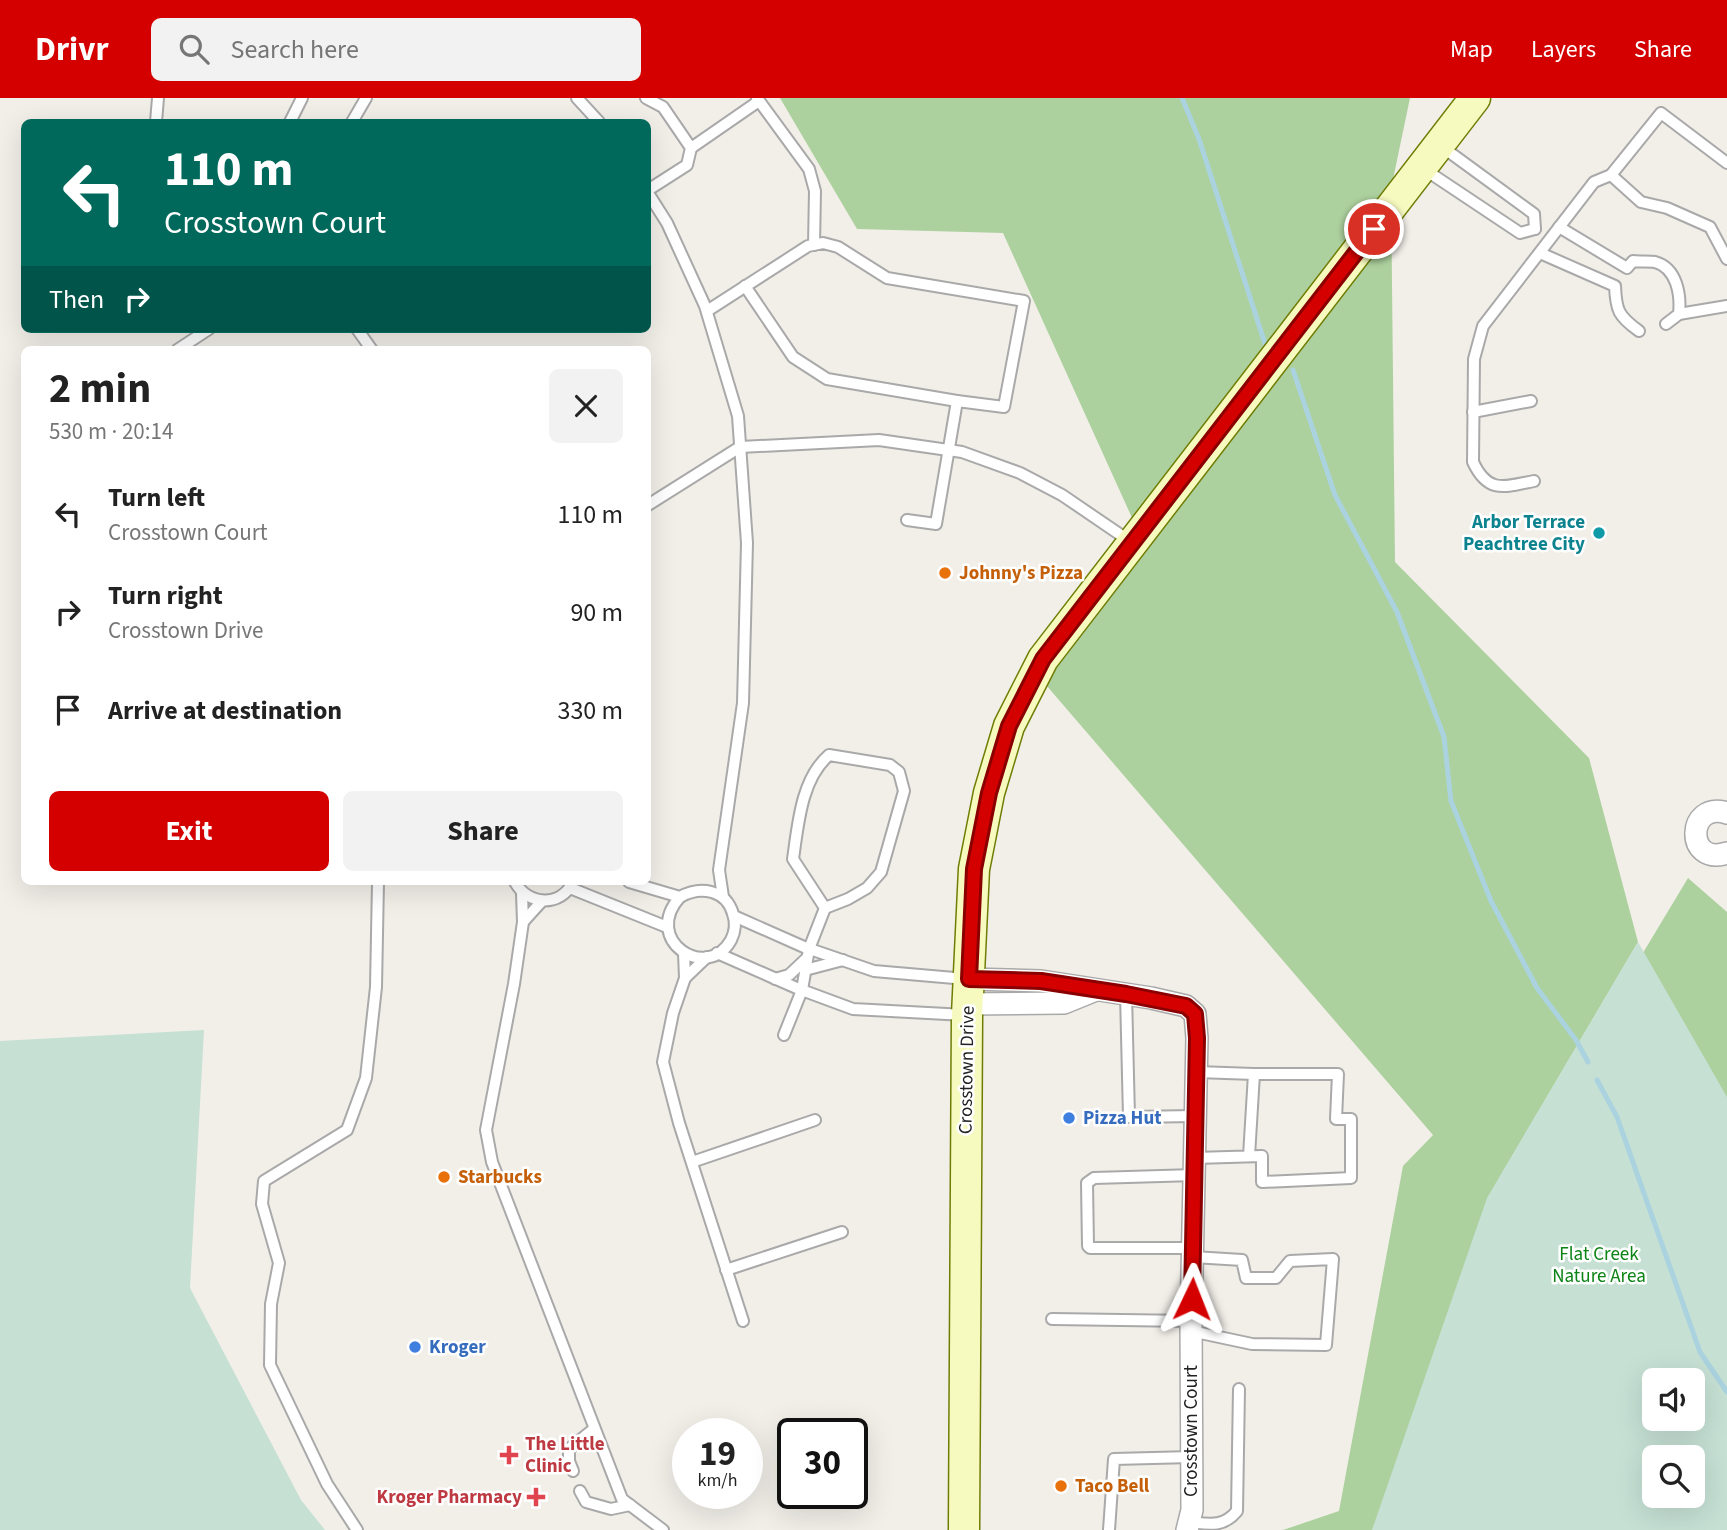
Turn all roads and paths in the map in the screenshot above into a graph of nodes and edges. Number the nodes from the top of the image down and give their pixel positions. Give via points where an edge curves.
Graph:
1 (158, 98) edge
2 (302, 98) edge
3 (366, 98) edge
4 (577, 98) edge
5 (646, 98) edge
6 (1475, 98) edge
7 (758, 99) edge
8 (156, 119) edge
9 (292, 119) edge
10 (354, 119) edge
11 (596, 119) edge
12 (691, 148) junction
13 (1430, 156) junction
14 (1727, 163) edge
15 (1611, 175) junction
16 (651, 189) edge
17 (651, 196) edge
18 (1559, 228) junction
19 (1535, 229) junction
20 (1549, 240) junction
21 (814, 245) junction
22 (1539, 253) junction
23 (1727, 259) edge
24 (1627, 268) junction
25 (745, 286) junction
26 (1615, 286) junction
27 (1727, 306) edge
28 (707, 311) junction
29 (1679, 314) junction
30 (1666, 324) dead end
31 (1639, 331) dead end
32 (203, 333) edge
33 (183, 346) edge
34 (957, 401) junction
35 (1531, 401) dead end
36 (1473, 412) junction
37 (740, 447) junction
38 (947, 450) junction
39 (1534, 481) dead end
40 (651, 503) edge
41 (907, 520) dead end
42 (1131, 542) junction
43 (1727, 813) edge
44 (1727, 853) edge
45 (719, 870) junction
46 (378, 885) edge
47 (517, 885) edge
48 (572, 885) edge
49 (639, 885) edge
50 (702, 890) junction
51 (522, 892) junction
52 (681, 897) junction
53 (723, 897) junction
54 (542, 901) junction
55 (825, 908) junction
56 (734, 916) junction
57 (523, 922) junction
58 (667, 927) junction
59 (684, 953) junction
60 (809, 953) junction
61 (712, 955) junction
62 (843, 960) junction
63 (806, 970) junction
64 (685, 978) junction
65 (775, 979) junction
66 (802, 990) junction
67 (1126, 994) junction
68 (968, 999) junction
69 (784, 1035) dead end
70 (1197, 1072) junction
71 (1254, 1074) junction
72 (1196, 1116) junction
73 (815, 1119) dead end
74 (1249, 1156) junction
75 (692, 1162) junction
76 (1195, 1167) junction
77 (842, 1232) dead end
78 (1194, 1253) junction
79 (726, 1270) junction
80 (1052, 1319) dead end
81 (743, 1321) dead end
82 (1191, 1326) junction
83 (1239, 1390) dead end
84 (594, 1429) junction
85 (1192, 1457) junction
86 (573, 1471) dead end
87 (580, 1491) dead end
88 (630, 1505) junction
89 (1188, 1526) edge
90 (357, 1530) edge
91 (663, 1530) edge
92 (964, 1530) edge
93 (1109, 1530) edge

1 - 8 lane
2 - 9 lane
3 - 10 lane
4 - 11 lane
5 - 12 lane via 663,107
6 - 13 street, Crosstown Drive
7 - 12 lane
7 - 21 lane via 808,169 815,191
12 - 16 lane via 687,165
13 - 19 lane via 1520,233
13 - 19 lane via 1534,214
13 - 42 street, Crosstown Drive
14 - 15 lane via 1661,113
15 - 18 lane via 1594,182
15 - 23 lane via 1641,202 1710,227
17 - 28 lane
18 - 20 lane
18 - 24 lane
19 - 20 lane
20 - 22 lane
21 - 25 lane
21 - 34 lane via 838,247 887,278 1024,301 1004,407
22 - 26 lane
22 - 36 lane via 1483,327 1474,359
24 - 26 lane
24 - 29 lane via 1633,261 1657,262 1672,274 1681,296
25 - 28 lane
25 - 34 lane via 793,357 827,379
26 - 31 lane via 1616,309
27 - 29 lane
28 - 37 lane via 738,416
29 - 30 lane
32 - 33 lane
34 - 38 lane
35 - 36 lane
36 - 39 lane via 1473,462 1480,477 1502,488
37 - 38 lane via 879,440
37 - 40 lane
37 - 45 lane via 747,543 743,703
38 - 41 lane via 936,524
38 - 42 lane via 1020,473
42 - 68 street, Crosstown Drive via 1043,659 1009,726 974,869
43 - 44 street via 1706,814 1695,832 1704,852
45 - 50 lane
45 - 53 lane
46 - 90 lane via 376,987 366,1079 347,1130 264,1181 262,1203 279,1263 271,1304 270,1366 327,1484
47 - 51 lane
48 - 54 lane via 563,896
48 - 58 lane
49 - 52 lane
50 - 52 lane
50 - 53 lane
51 - 54 lane
51 - 57 lane
52 - 58 lane via 673,905
53 - 56 lane
54 - 57 lane
55 - 55 lane via 867,888 881,872 904,791 899,772 890,765 829,755 813,773 793,859
55 - 60 lane
56 - 60 lane
56 - 61 lane via 732,938
57 - 84 lane via 486,1130 492,1162
58 - 59 lane
59 - 61 lane
59 - 64 lane
60 - 62 lane
60 - 63 lane
60 - 65 lane via 789,975
61 - 64 lane
61 - 65 lane
62 - 63 lane
62 - 68 lane
63 - 66 lane
64 - 75 lane via 663,1062
65 - 66 lane
66 - 68 lane via 853,1009
66 - 69 lane
67 - 68 street, Crosstown Court via 1041,981
67 - 70 street, Crosstown Court via 1186,1006 1195,1014
67 - 72 lane via 1129,1117
68 - 92 street, Crosstown Drive
70 - 71 lane
70 - 72 street, Crosstown Court
71 - 74 lane
71 - 74 lane via 1338,1074 1336,1119 1351,1119 1350,1178 1262,1182 1262,1156
72 - 76 street, Crosstown Court
73 - 75 lane
74 - 76 lane
75 - 79 lane
76 - 78 street, Crosstown Court
76 - 78 lane via 1094,1178 1087,1183 1088,1247
77 - 79 lane
78 - 82 street, Crosstown Court
78 - 82 lane via 1242,1259 1246,1278 1276,1278 1290,1261 1333,1259 1326,1345 1252,1345
79 - 81 lane
80 - 82 lane
82 - 85 street, Crosstown Court
83 - 89 lane via 1237,1511 1230,1520
84 - 86 lane via 569,1449
84 - 88 lane via 622,1499
85 - 89 street, Crosstown Court
85 - 93 lane via 1114,1459
87 - 88 lane via 586,1502 611,1509
88 - 91 lane

